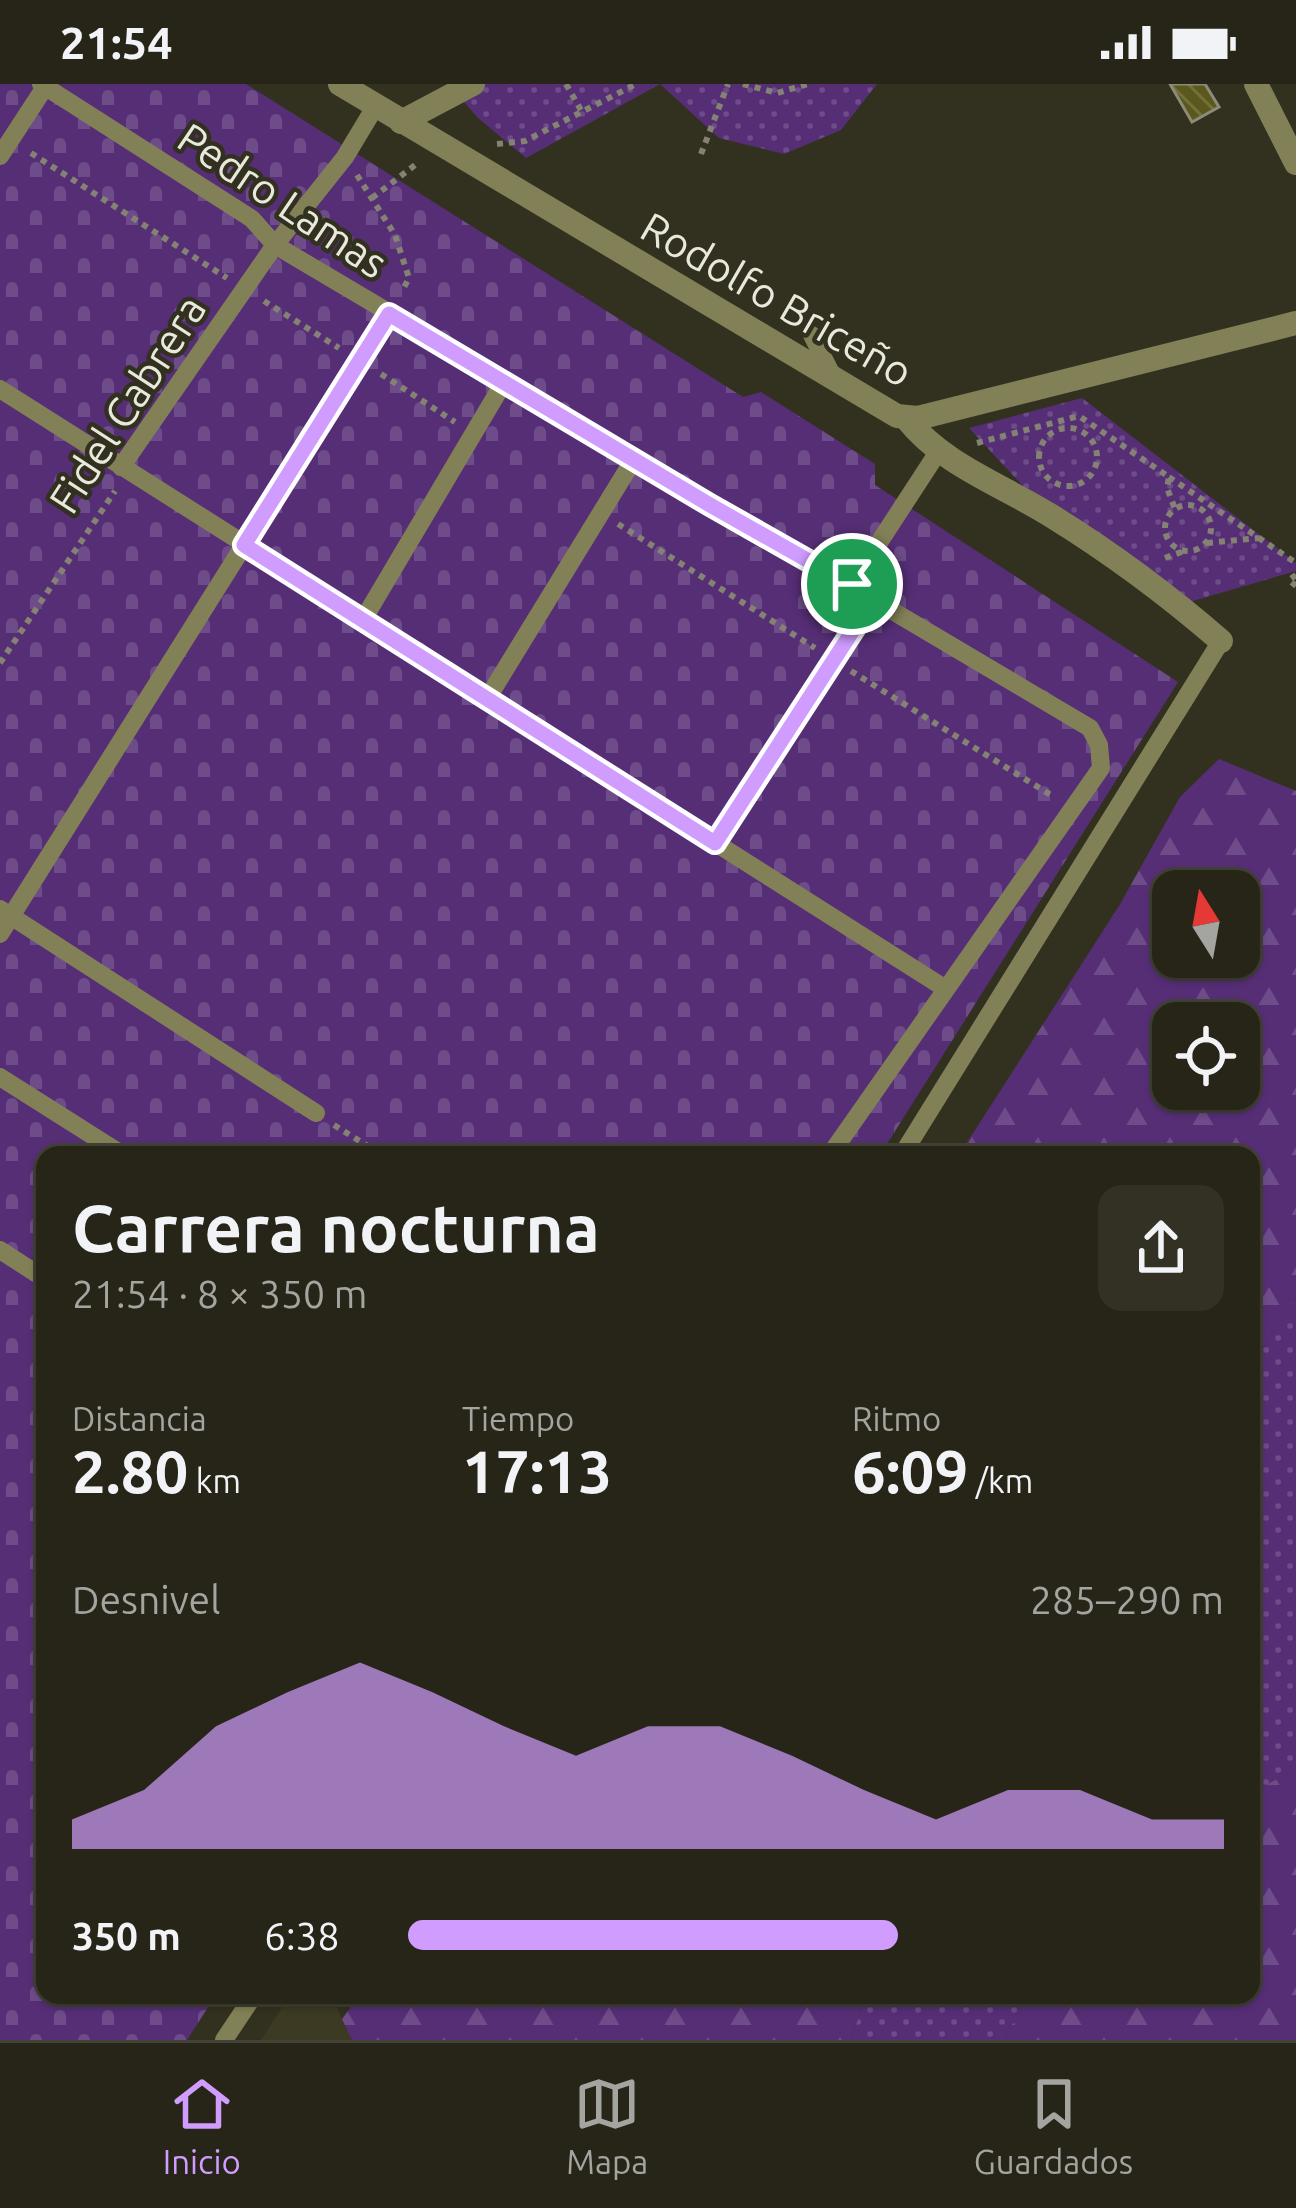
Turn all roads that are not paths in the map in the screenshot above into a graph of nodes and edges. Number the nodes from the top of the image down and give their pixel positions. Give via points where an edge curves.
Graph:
1 (340, 84) edge
2 (473, 84) edge
3 (1256, 84) edge
4 (43, 85) edge
5 (375, 107) junction
6 (401, 122) junction
7 (0, 155) edge
8 (1296, 163) edge
9 (578, 200) dead end
10 (552, 213) junction
11 (275, 245) junction
12 (389, 314) junction
13 (1296, 323) edge
14 (812, 335) dead end
15 (504, 382) junction
16 (836, 383) junction
17 (0, 389) edge
18 (906, 418) junction
19 (938, 452) junction
20 (634, 459) junction
21 (122, 467) junction
22 (244, 545) junction
23 (852, 584) junction
24 (874, 598) junction
25 (363, 620) junction
26 (1221, 641) joint
27 (487, 699) junction
28 (715, 843) junction
29 (6, 913) edge
30 (0, 934) edge
31 (946, 989) junction
32 (0, 1077) edge
33 (316, 1113) road end
34 (109, 1146) edge
35 (836, 1146) edge
36 (908, 1146) edge
37 (0, 1250) edge
38 (36, 1273) edge
39 (248, 2004) edge
40 (224, 2040) edge

1 - 5 street, Rodolfo Briceño
2 - 6 street
3 - 8 street
4 - 7 lane
4 - 11 lane, Pedro Lamas via 251,219
5 - 6 street, Rodolfo Briceño
5 - 11 lane, Fidel Cabrera
6 - 10 street, Rodolfo Briceño
9 - 10 lane
10 - 16 street, Rodolfo Briceño
11 - 12 lane, Pedro Lamas
11 - 21 lane, Fidel Cabrera
12 - 15 lane, Pedro Lamas
12 - 22 lane
13 - 18 street
14 - 16 lane
15 - 20 lane, Pedro Lamas
15 - 25 lane
16 - 18 street, Rodolfo Briceño
17 - 21 lane
18 - 19 street, Rodolfo Briceño
19 - 23 lane
19 - 26 street, Rodolfo Briceño via 1050,515
20 - 23 lane, Pedro Lamas
20 - 27 lane
21 - 22 lane
22 - 25 lane
22 - 29 lane
23 - 24 lane, Pedro Lamas
24 - 28 lane
24 - 31 lane, Pedro Lamas via 1090,728 1099,745 1101,767
25 - 27 lane
26 - 36 lane
27 - 28 lane
28 - 31 lane
29 - 30 lane
29 - 33 lane
31 - 35 lane
32 - 34 lane
37 - 38 lane
39 - 40 lane

